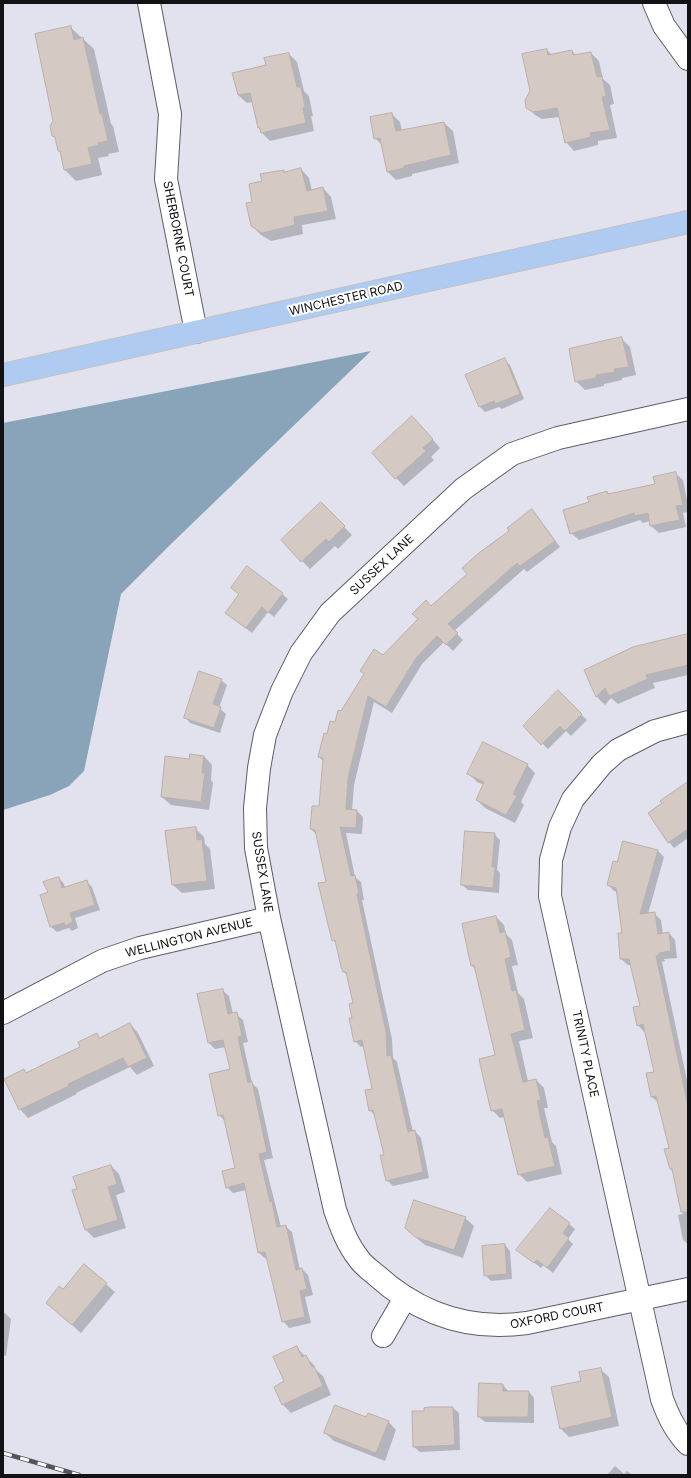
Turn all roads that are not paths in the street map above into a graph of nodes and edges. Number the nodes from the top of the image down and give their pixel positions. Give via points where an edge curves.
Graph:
1 (149, 3) edge
2 (654, 3) edge
3 (688, 59) edge
4 (688, 222) edge
5 (196, 332) junction
6 (3, 375) edge
7 (688, 409) edge
8 (688, 722) edge
9 (269, 918) junction
10 (3, 1013) edge
11 (688, 1288) edge
12 (405, 1298) junction
13 (639, 1299) junction
14 (383, 1336) dead end
15 (688, 1444) edge

1 - 5 street, SHERBORNE COURT via 170,114 166,179
2 - 3 street via 664,26
4 - 5 main road, WINCHESTER ROAD
5 - 6 main road, WINCHESTER ROAD
7 - 9 street, SUSSEX LANE via 558,438 512,454 463,489 330,613 301,653 282,691 265,735 255,808 256,848
8 - 13 street, TRINITY PLACE via 655,731 618,750 602,764 573,799 560,827 551,860 550,896
9 - 10 street, WELLINGTON AVENUE via 140,948 102,962
9 - 12 street, SUSSEX LANE via 335,1210 347,1242 360,1260 391,1289
11 - 13 street, OXFORD COURT
12 - 13 street, OXFORD COURT via 454,1320 507,1326
12 - 14 street
13 - 15 street, TRINITY PLACE via 662,1400 669,1417

